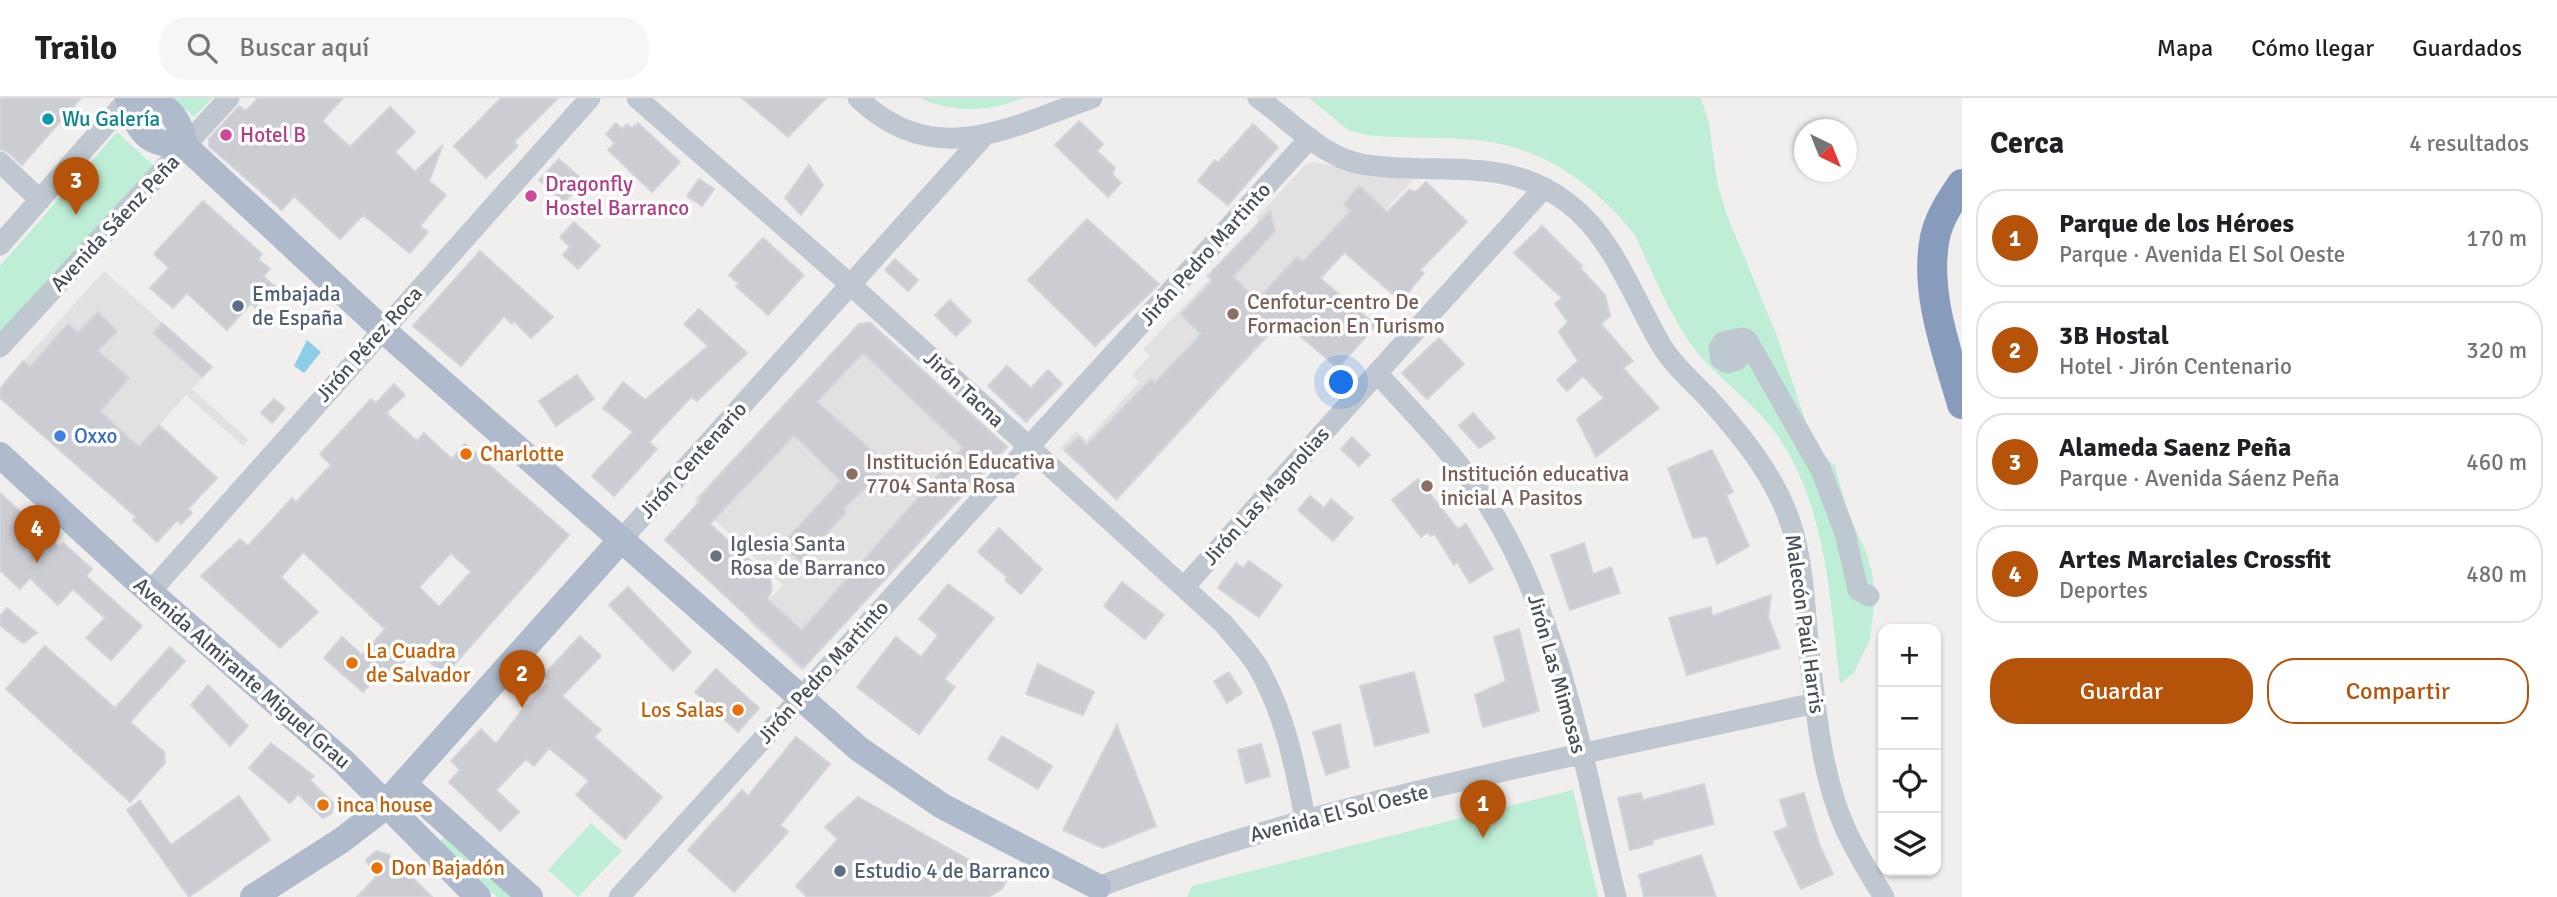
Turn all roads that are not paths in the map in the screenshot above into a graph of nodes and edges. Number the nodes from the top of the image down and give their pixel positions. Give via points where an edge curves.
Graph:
1 (129, 98) edge
2 (229, 98) edge
3 (590, 98) edge
4 (637, 98) edge
5 (858, 98) edge
6 (1092, 98) edge
7 (1258, 98) edge
8 (984, 136) junction
9 (1310, 138) junction
10 (185, 146) junction
11 (0, 162) edge
12 (1962, 184) edge
13 (1544, 188) junction
14 (40, 200) junction
15 (0, 245) edge
16 (852, 286) junction
17 (382, 329) junction
18 (0, 347) edge
19 (1377, 373) junction
20 (1695, 384) junction
21 (1962, 404) edge
22 (1028, 449) junction
23 (0, 455) edge
24 (621, 540) junction
25 (1185, 586) junction
26 (150, 592) junction
27 (1869, 596) dead end
28 (799, 698) junction
29 (1815, 703) junction
30 (1581, 756) junction
31 (395, 794) junction
32 (1305, 818) junction
33 (1096, 894) edge
34 (253, 897) edge
35 (478, 897) edge
36 (530, 897) edge
37 (619, 897) edge
38 (1616, 897) edge
39 (1884, 897) edge

1 - 10 main road via 156,101 180,122
1 - 14 street
2 - 10 street, Avenida Sáenz Peña
3 - 17 street, Jirón Pérez Roca
4 - 16 street, Jirón Tacna
5 - 8 street via 890,125 914,134
6 - 8 street
7 - 9 street, Malecón Paúl Harris
8 - 16 street, Jirón Centenario
9 - 13 street, Malecón Paúl Harris via 1343,159 1363,164 1485,170
9 - 22 street, Jirón Pedro Martinto
10 - 17 main road
10 - 18 street, Avenida Sáenz Peña
11 - 14 street
12 - 21 highway via 1935,237 1934,282 1938,318
13 - 19 street, Jirón Las Magnolias
13 - 20 street, Malecón Paúl Harris via 1584,216 1608,247 1665,352
14 - 15 street
16 - 22 street, Jirón Tacna
16 - 24 street, Jirón Centenario
17 - 24 main road
17 - 26 street, Jirón Pérez Roca
19 - 25 street, Jirón Las Magnolias
19 - 30 street, Jirón Las Mimosas via 1460,465 1512,547 1537,598 1556,655
20 - 27 street via 1721,359 1718,348 1723,342 1747,340 1821,470 1845,533 1858,590
20 - 29 street, Malecón Paúl Harris via 1755,455 1775,486 1794,535
22 - 25 street, Jirón Tacna
22 - 28 street, Jirón Pedro Martinto
23 - 26 main road, Avenida Almirante Miguel Grau
24 - 28 main road
24 - 31 main road, Jirón Centenario
25 - 32 street, Jirón Tacna via 1257,665 1292,750
26 - 31 main road, Avenida Almirante Miguel Grau via 344,762
28 - 33 main road via 859,749 942,806
28 - 37 street, Jirón Pedro Martinto
29 - 30 street, Avenida El Sol Oeste
29 - 39 street, Malecón Paúl Harris via 1830,782 1844,826
30 - 32 street, Avenida El Sol Oeste
30 - 38 street, Jirón Las Mimosas
31 - 34 main road, Jirón Centenario via 355,831
31 - 35 main road, Avenida Almirante Miguel Grau
31 - 36 main road, Avenida Almirante Miguel Grau
32 - 33 street, Avenida El Sol Oeste via 1175,858

